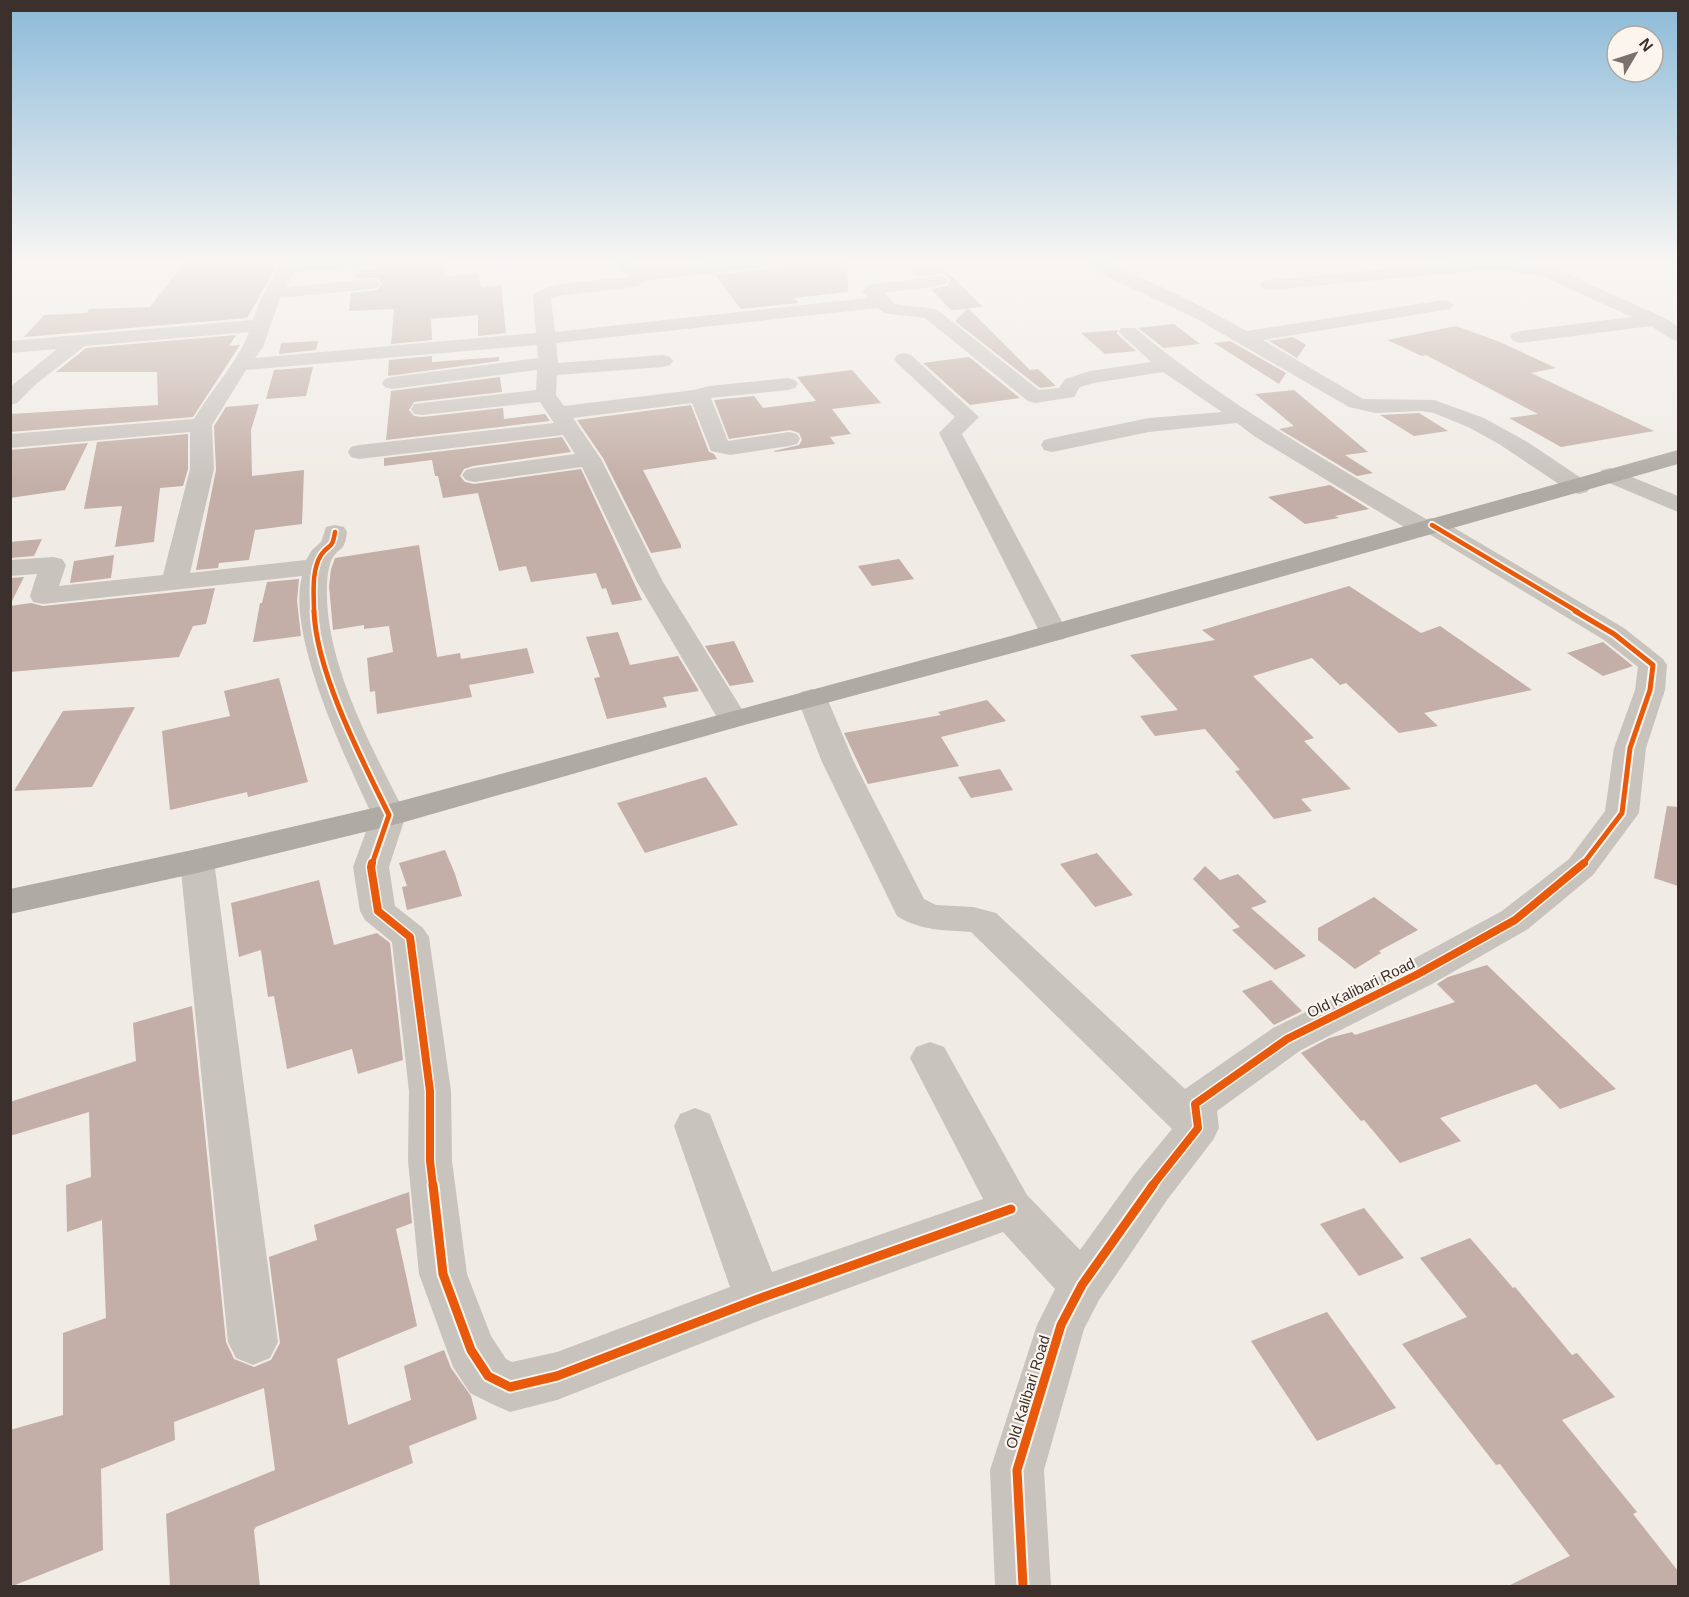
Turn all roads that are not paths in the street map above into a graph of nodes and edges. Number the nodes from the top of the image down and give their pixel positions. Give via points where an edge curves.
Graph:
1 (42, 335) edge
2 (158, 335) edge
3 (257, 335) edge
4 (548, 335) edge
5 (579, 335) edge
6 (957, 335) edge
7 (1131, 335) edge
8 (1241, 335) edge
9 (1268, 335) edge
10 (1539, 335) edge
11 (1520, 337) dead end
12 (548, 338) junction
13 (1247, 338) junction
14 (78, 342) junction
15 (32, 345) junction
16 (10, 347) edge
17 (904, 359) dead end
18 (663, 361) dead end
19 (240, 365) junction
20 (1167, 365) junction
21 (548, 366) junction
22 (392, 383) dead end
23 (788, 384) dead end
24 (546, 394) junction
25 (696, 396) junction
26 (10, 399) edge
27 (422, 409) dead end
28 (1243, 416) junction
29 (564, 421) junction
30 (201, 425) junction
31 (789, 439) dead end
32 (10, 441) edge
33 (1052, 445) dead end
34 (359, 452) dead end
35 (1678, 457) edge
36 (590, 459) junction
37 (1610, 475) junction
38 (474, 476) dead end
39 (1678, 478) edge
40 (1579, 487) junction
41 (1640, 489) junction
42 (1678, 505) edge
43 (1428, 527) junction
44 (335, 532) dead end
45 (317, 567) junction
46 (10, 568) edge
47 (174, 583) junction
48 (1054, 633) junction
49 (1666, 665) edge
50 (812, 698) junction
51 (733, 719) junction
52 (389, 815) junction
53 (197, 861) junction
54 (10, 902) edge
55 (930, 1058) dead end
56 (695, 1126) dead end
57 (1198, 1128) junction
58 (1011, 1209) junction
59 (1082, 1285) junction
60 (758, 1299) junction
61 (253, 1342) dead end
62 (1023, 1587) edge

1 - 15 street
2 - 14 street
3 - 19 street via 254,347
4 - 12 street
5 - 12 street
6 - 20 street via 1035,397 1067,393 1072,383 1090,377
7 - 20 street, Old Kalibari Road
8 - 13 street
9 - 13 street
10 - 11 street
12 - 19 street
12 - 21 street
13 - 40 street via 1356,403 1376,408 1429,406 1472,421 1518,444
14 - 15 street
14 - 26 street
15 - 16 street
17 - 48 street via 968,417 950,433
18 - 21 street
19 - 30 street
20 - 28 street, Old Kalibari Road
21 - 22 street
21 - 24 street
23 - 25 street
24 - 27 street
24 - 29 street
25 - 29 street
25 - 31 street via 704,401 719,446 730,448
28 - 33 street via 1149,425
28 - 43 street, Old Kalibari Road via 1262,432
29 - 34 street
29 - 36 street
30 - 32 street
30 - 47 street via 202,469
35 - 37 highway
36 - 38 street
36 - 51 street via 650,582
37 - 40 highway
37 - 41 street
39 - 41 highway
40 - 41 highway
40 - 43 highway
41 - 42 street
43 - 48 highway
43 - 49 street, Old Kalibari Road
44 - 45 street via 333,545 321,555
45 - 47 street
45 - 52 street via 312,583 319,643 346,726
46 - 47 street via 53,565 43,597
48 - 50 highway
49 - 57 street, Old Kalibari Road via 1650,690 1630,748 1622,813 1581,867 1515,920 1287,1039 1195,1104
50 - 51 highway
50 - 57 street via 838,762 910,907 933,920 983,922
51 - 52 highway
52 - 53 highway
52 - 60 street via 371,867 378,911 410,937 430,1091 430,1161 443,1274 471,1350 488,1376 510,1387 557,1376
53 - 54 highway
53 - 61 street
55 - 58 street
56 - 60 street
57 - 59 street, Old Kalibari Road
58 - 59 street
58 - 60 street
59 - 62 street, Old Kalibari Road via 1061,1325 1017,1470

